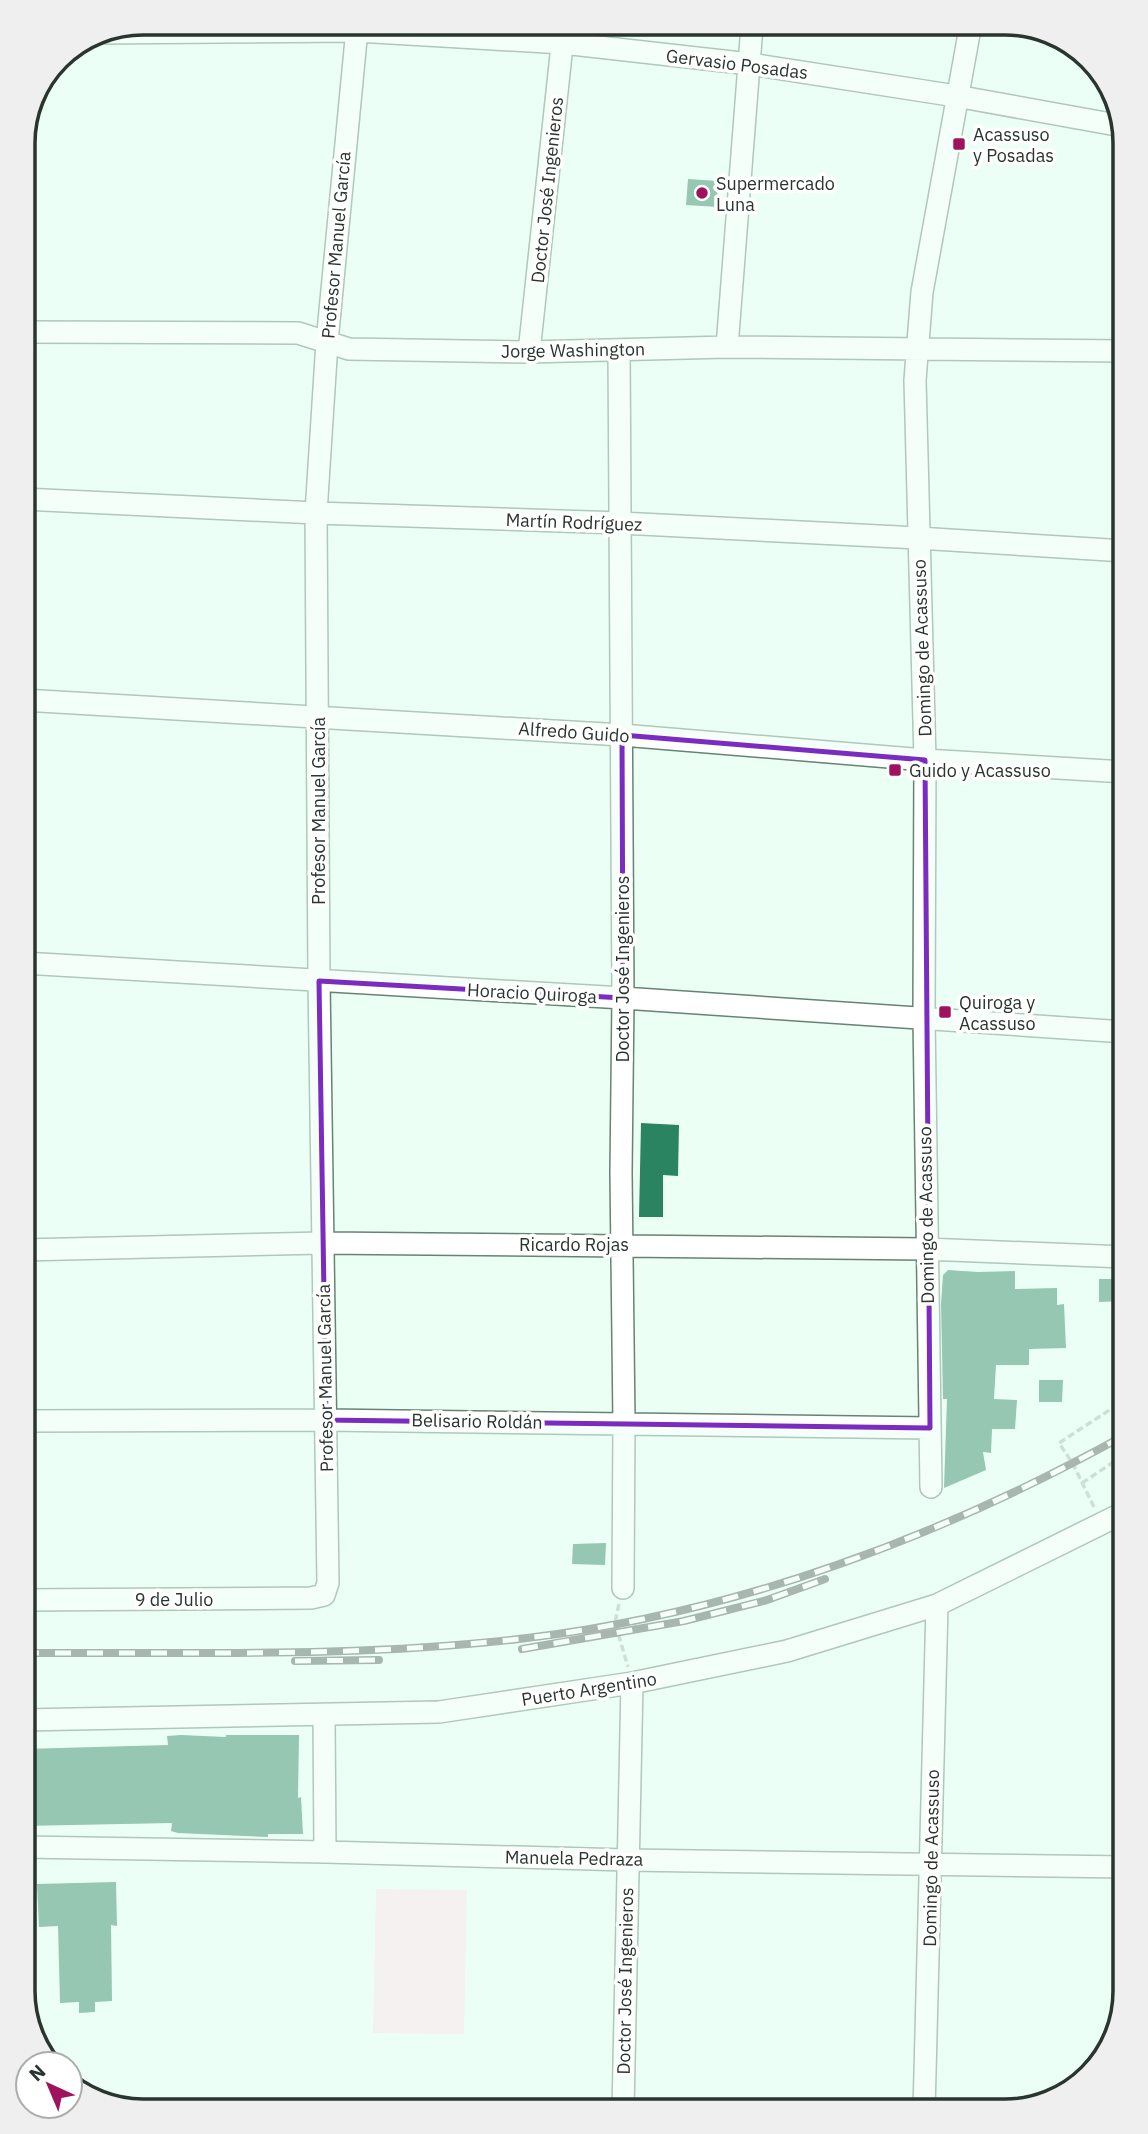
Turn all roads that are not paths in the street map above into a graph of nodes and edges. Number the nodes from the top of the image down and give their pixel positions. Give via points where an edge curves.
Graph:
1 (357, 35) edge
2 (564, 35) edge
3 (752, 35) edge
4 (969, 35) edge
5 (750, 64) junction
6 (957, 96) junction
7 (1111, 124) edge
8 (35, 332) edge
9 (327, 342) junction
10 (727, 347) junction
11 (916, 349) junction
12 (619, 350) junction
13 (1113, 351) edge
14 (529, 352) junction
15 (35, 500) edge
16 (316, 513) junction
17 (621, 523) junction
18 (918, 538) junction
19 (1113, 550) edge
20 (35, 700) edge
21 (318, 717) junction
22 (622, 735) junction
23 (925, 760) junction
24 (1113, 771) edge
25 (35, 964) edge
26 (319, 981) junction
27 (623, 998) junction
28 (923, 1018) junction
29 (1113, 1031) edge
30 (322, 1242) junction
31 (623, 1245) junction
32 (926, 1249) junction
33 (35, 1250) edge
34 (1113, 1257) edge
35 (326, 1420) junction
36 (35, 1421) edge
37 (624, 1423) junction
38 (930, 1428) junction
39 (931, 1487) dead end
40 (1113, 1519) edge
41 (623, 1588) road end
42 (324, 1595) joint
43 (35, 1600) edge
44 (937, 1605) junction
45 (632, 1683) junction
46 (324, 1715) junction
47 (35, 1720) edge
48 (35, 1847) edge
49 (326, 1852) junction
50 (627, 1860) junction
51 (931, 1863) junction
52 (1113, 1867) edge
53 (623, 2099) edge
54 (924, 2099) edge

1 - 9 street, Profesor Manuel García
2 - 5 street, Gervasio Posadas
2 - 14 street, Doctor José Ingenieros
3 - 5 street
4 - 6 street, Domingo de Acassuso
5 - 6 street, Gervasio Posadas
5 - 10 street
6 - 7 street, Gervasio Posadas
6 - 11 street, Domingo de Acassuso
8 - 9 street, Jorge Washington via 298,333
9 - 14 street, Jorge Washington via 349,349
9 - 16 street, Profesor Manuel García
10 - 11 street, Jorge Washington
10 - 12 street, Jorge Washington
11 - 13 street, Jorge Washington
11 - 18 street, Domingo de Acassuso
12 - 14 street, Jorge Washington
12 - 17 street, Doctor José Ingenieros
15 - 16 street, Martín Rodríguez
16 - 17 street, Martín Rodríguez
16 - 21 street, Profesor Manuel García
17 - 18 street, Martín Rodríguez
17 - 22 street, Doctor José Ingenieros
18 - 19 street, Martín Rodríguez
18 - 23 street, Domingo de Acassuso
20 - 21 street, Alfredo Guido
21 - 22 street, Alfredo Guido
21 - 26 street, Profesor Manuel García
22 - 23 street, Alfredo Guido
22 - 27 street, Doctor José Ingenieros
23 - 24 street, Alfredo Guido
23 - 28 street, Domingo de Acassuso
25 - 26 street, Horacio Quiroga
26 - 27 street, Horacio Quiroga
26 - 30 street, Profesor Manuel García
27 - 28 street, Horacio Quiroga
27 - 31 street, Doctor José Ingenieros
28 - 29 street, Horacio Quiroga
28 - 32 street, Domingo de Acassuso
30 - 31 street, Ricardo Rojas
30 - 33 street, Ricardo Rojas
30 - 35 street, Profesor Manuel García
31 - 32 street, Ricardo Rojas
31 - 37 street, Doctor José Ingenieros
32 - 34 street, Ricardo Rojas
32 - 38 street, Domingo de Acassuso
35 - 36 street, Belisario Roldán
35 - 37 street, Belisario Roldán
35 - 42 street, Profesor Manuel García via 328,1583
37 - 38 street, Belisario Roldán
37 - 41 street, Doctor José Ingenieros
38 - 39 street, Domingo de Acassuso
40 - 44 street, Puerto Argentino
42 - 43 street, 9 de Julio
44 - 45 street, Puerto Argentino via 787,1651
44 - 51 street, Domingo de Acassuso
45 - 46 street, Puerto Argentino via 439,1712
45 - 50 street, Doctor José Ingenieros
46 - 47 street, Puerto Argentino
46 - 49 street
48 - 49 street, Manuela Pedraza
49 - 50 street, Manuela Pedraza
50 - 51 street, Manuela Pedraza
50 - 53 street, Doctor José Ingenieros
51 - 52 street, Manuela Pedraza
51 - 54 street, Domingo de Acassuso

